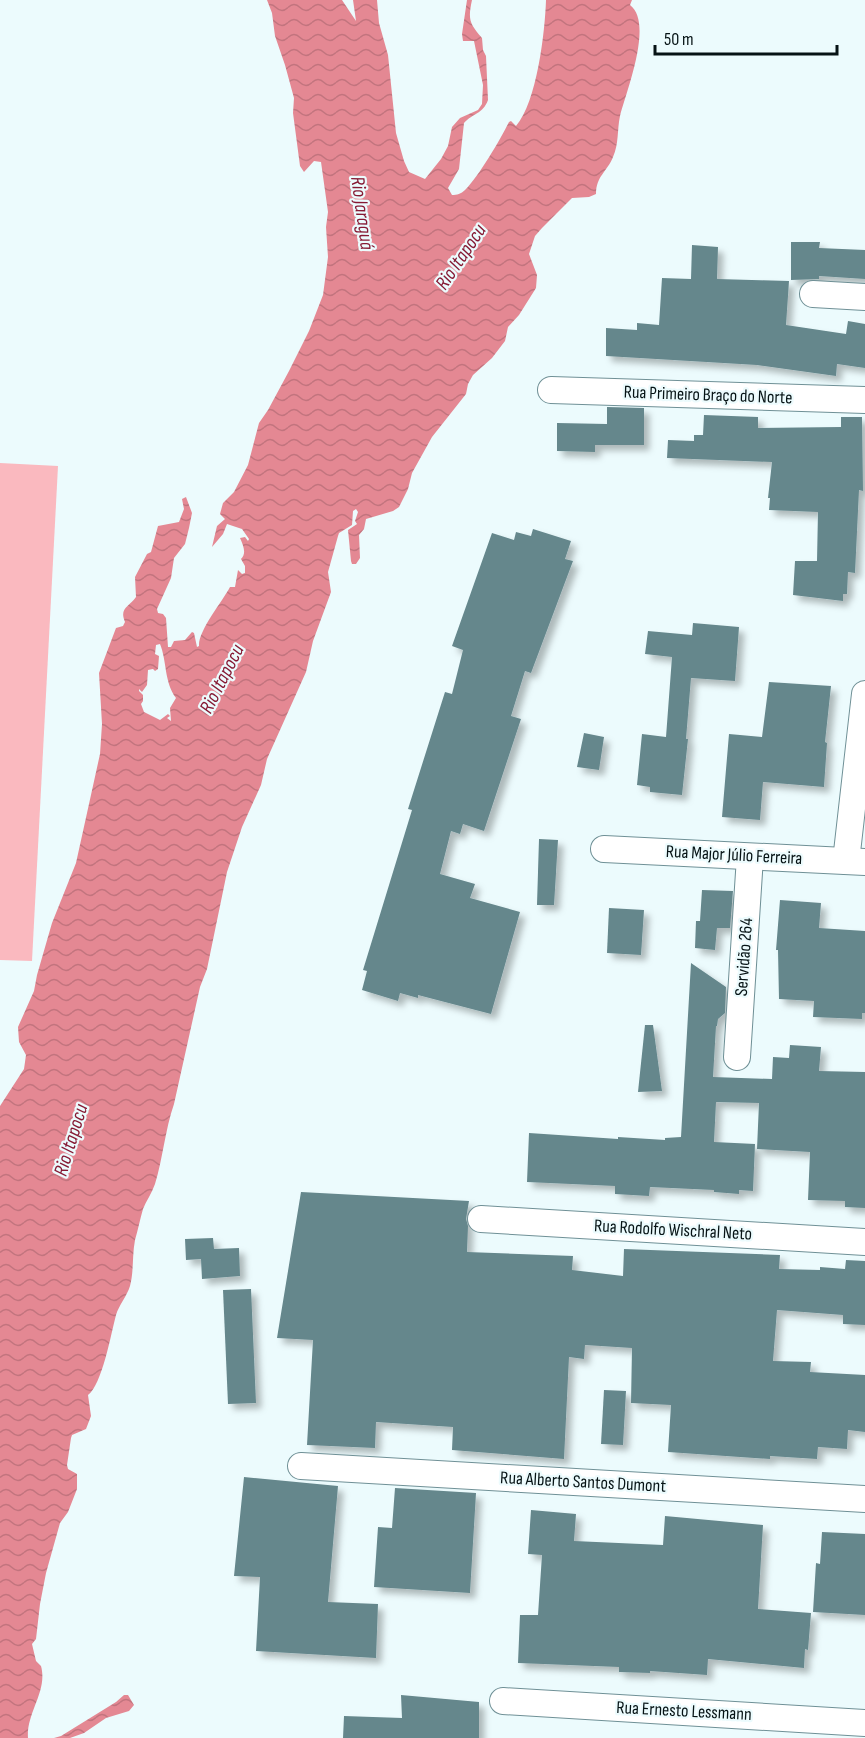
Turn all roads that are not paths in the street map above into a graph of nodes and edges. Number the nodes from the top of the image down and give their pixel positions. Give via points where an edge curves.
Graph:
1 (813, 294) dead end
2 (865, 297) edge
3 (551, 390) dead end
4 (865, 400) edge
5 (865, 694) edge
6 (604, 849) dead end
7 (750, 856) junction
8 (855, 861) edge
9 (737, 1058) dead end
10 (481, 1219) dead end
11 (865, 1242) edge
12 (301, 1466) dead end
13 (865, 1499) edge
14 (503, 1701) dead end
15 (865, 1723) edge

1 - 2 street
3 - 4 street, Rua Primeiro Braço do Norte
5 - 8 street
6 - 7 street, Rua Major Júlio Ferreira
7 - 8 street, Rua Major Júlio Ferreira
7 - 9 street, Servidão 264
10 - 11 street, Rua Rodolfo Wischral Neto
12 - 13 street, Rua Alberto Santos Dumont
14 - 15 street, Rua Ernesto Lessmann

